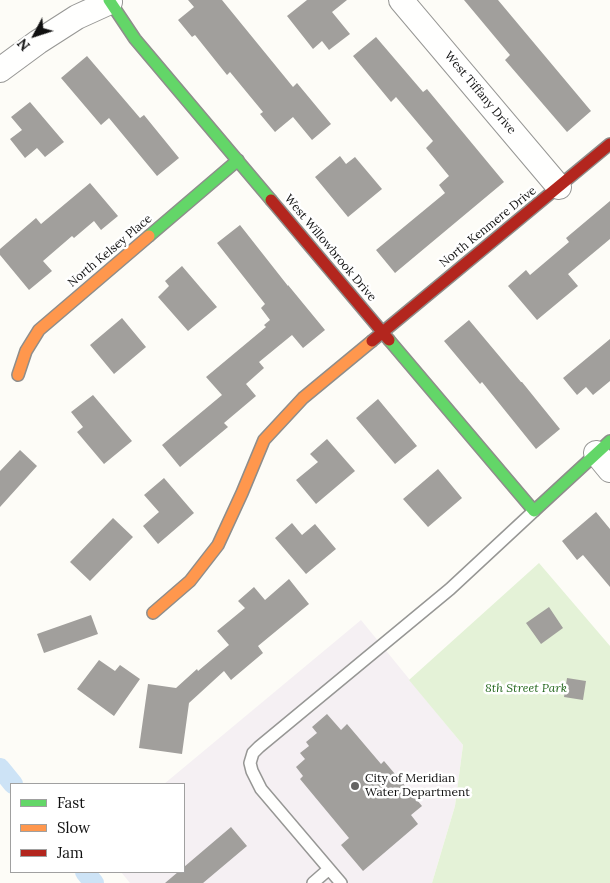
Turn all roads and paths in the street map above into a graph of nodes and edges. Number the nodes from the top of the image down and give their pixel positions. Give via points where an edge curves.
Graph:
1 (401, 0) edge
2 (109, 1) edge
3 (0, 70) edge
4 (610, 144) edge
5 (238, 160) junction
6 (559, 187) junction
7 (382, 331) junction
8 (18, 375) dead end
9 (605, 454) edge
10 (534, 511) junction
11 (153, 613) dead end
12 (329, 869) junction
13 (313, 883) edge
14 (341, 883) edge

1 - 6 street, West Tiffany Drive
2 - 3 street via 77,17
2 - 5 street, West Willowbrook Drive via 135,39
4 - 6 street, North Kenmere Drive
5 - 7 street, West Willowbrook Drive
5 - 8 street, North Kelsey Place via 39,330 26,351
6 - 7 street, North Kenmere Drive
7 - 10 street, West Willowbrook Drive
7 - 11 street, North Kenmere Drive via 303,398 264,440 218,545 190,582
9 - 10 street
10 - 12 lane via 450,589 253,754 250,762 252,772 261,789
12 - 13 lane
12 - 14 lane

